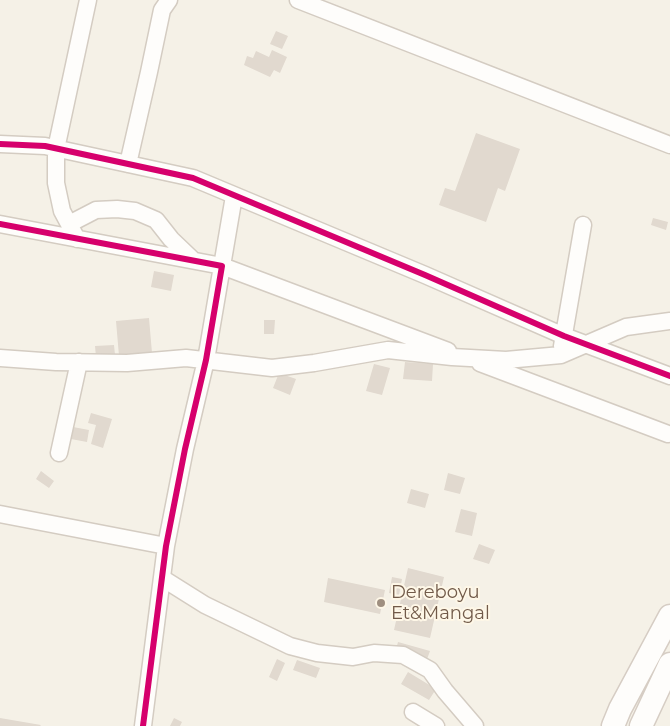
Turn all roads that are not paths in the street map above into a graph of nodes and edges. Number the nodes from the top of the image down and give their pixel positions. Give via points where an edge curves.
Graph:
1 (88, 0) edge
2 (169, 0) edge
3 (298, 0) edge
4 (0, 144) edge
5 (670, 145) edge
6 (56, 149) junction
7 (128, 164) junction
8 (234, 196) junction
9 (0, 224) edge
10 (69, 224) junction
11 (583, 225) dead end
12 (78, 239) junction
13 (193, 260) junction
14 (222, 266) junction
15 (670, 321) edge
16 (564, 336) junction
17 (586, 344) junction
18 (561, 355) junction
19 (0, 358) edge
20 (467, 358) junction
21 (206, 360) junction
22 (79, 362) junction
23 (670, 376) edge
24 (668, 434) dead end
25 (59, 453) dead end
26 (0, 514) edge
27 (166, 546) junction
28 (162, 578) junction
29 (670, 616) edge
30 (669, 669) edge
31 (413, 712) dead end
32 (143, 726) edge
33 (436, 726) edge
34 (475, 726) edge
35 (613, 726) edge
36 (641, 726) edge

1 - 6 street
2 - 7 street via 162,10
3 - 5 street
4 - 6 street
6 - 7 street
6 - 10 street via 56,183 62,211
7 - 8 street via 193,178
8 - 14 street
8 - 16 street
9 - 12 street
10 - 12 street
10 - 13 street via 96,210 117,208 136,211 156,220
11 - 16 street
12 - 13 street
13 - 14 street
14 - 20 street
14 - 21 street
15 - 17 street via 626,327
16 - 17 street
16 - 18 street
17 - 18 street
17 - 23 street
18 - 20 street via 506,360
19 - 22 street
20 - 21 street via 388,350 272,368
20 - 24 street
21 - 22 street
21 - 27 street
22 - 25 street
26 - 27 street
27 - 28 street
28 - 32 street
28 - 34 street via 205,605 290,646 353,657 374,653 402,655 430,670
29 - 35 main road
30 - 36 main road
31 - 33 street

